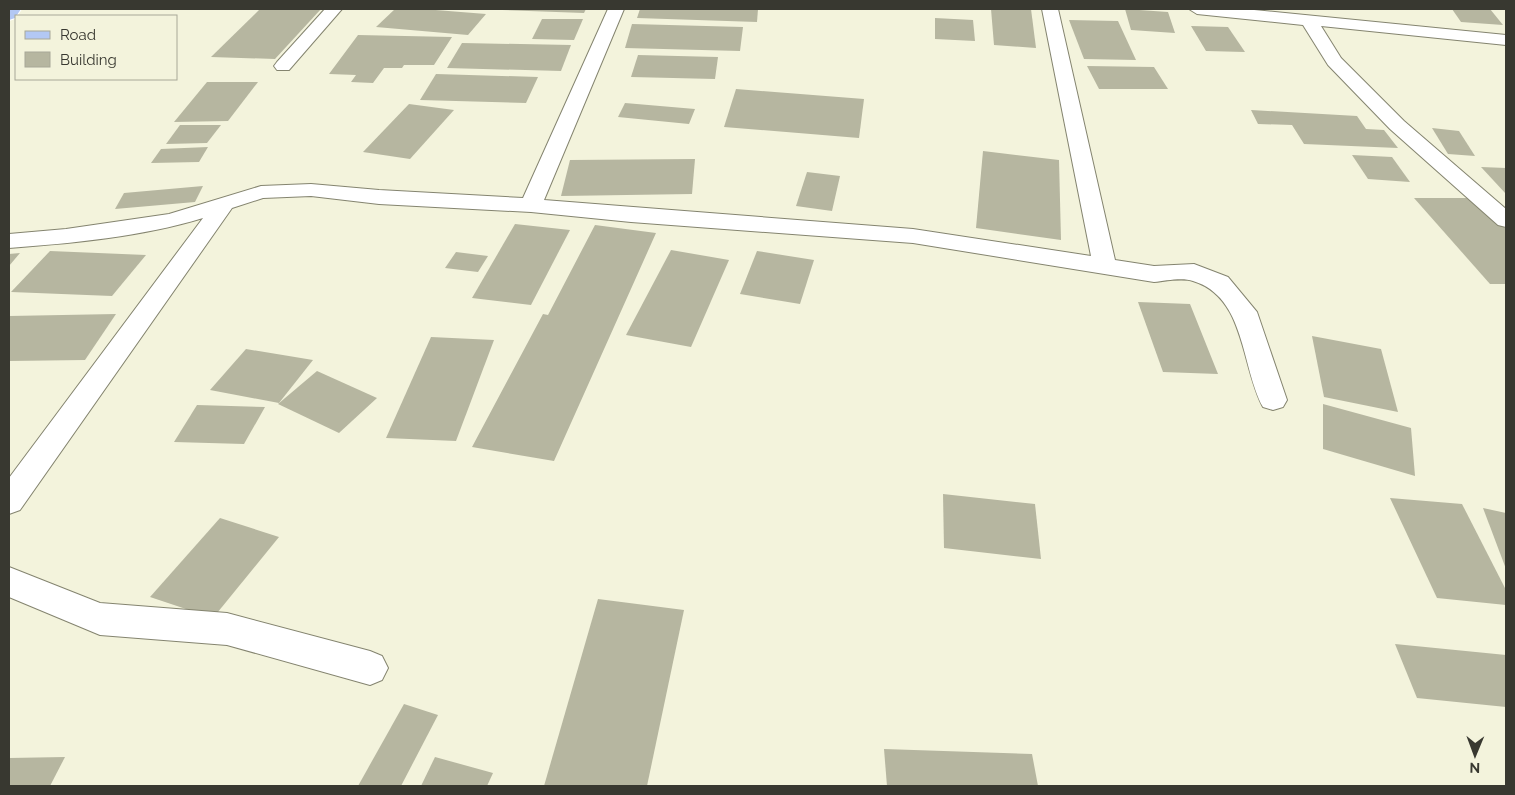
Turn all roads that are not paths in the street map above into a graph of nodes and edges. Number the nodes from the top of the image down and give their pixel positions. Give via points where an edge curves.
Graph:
1 (13, 9) edge
2 (334, 9) edge
3 (616, 9) edge
4 (1050, 9) edge
5 (1197, 9) edge
6 (1375, 9) edge
7 (9, 14) edge
8 (1308, 19) junction
9 (1386, 27) junction
10 (1506, 40) edge
11 (283, 66) dead end
12 (224, 204) junction
13 (531, 205) junction
14 (1506, 220) edge
15 (9, 241) edge
16 (1105, 267) junction
17 (1273, 400) dead end
18 (9, 501) edge
19 (9, 582) edge
20 (370, 668) dead end

1 - 7 main road
2 - 11 street
3 - 13 street
4 - 16 street
5 - 8 street
6 - 9 street
8 - 9 street
8 - 14 street via 1334,61 1396,125
9 - 10 street
12 - 13 street via 261,192 311,190
12 - 15 street via 172,220
12 - 18 street
13 - 16 street via 913,236
16 - 17 street via 1154,274 1194,272 1219,283 1244,312
19 - 20 street via 100,619 227,630

